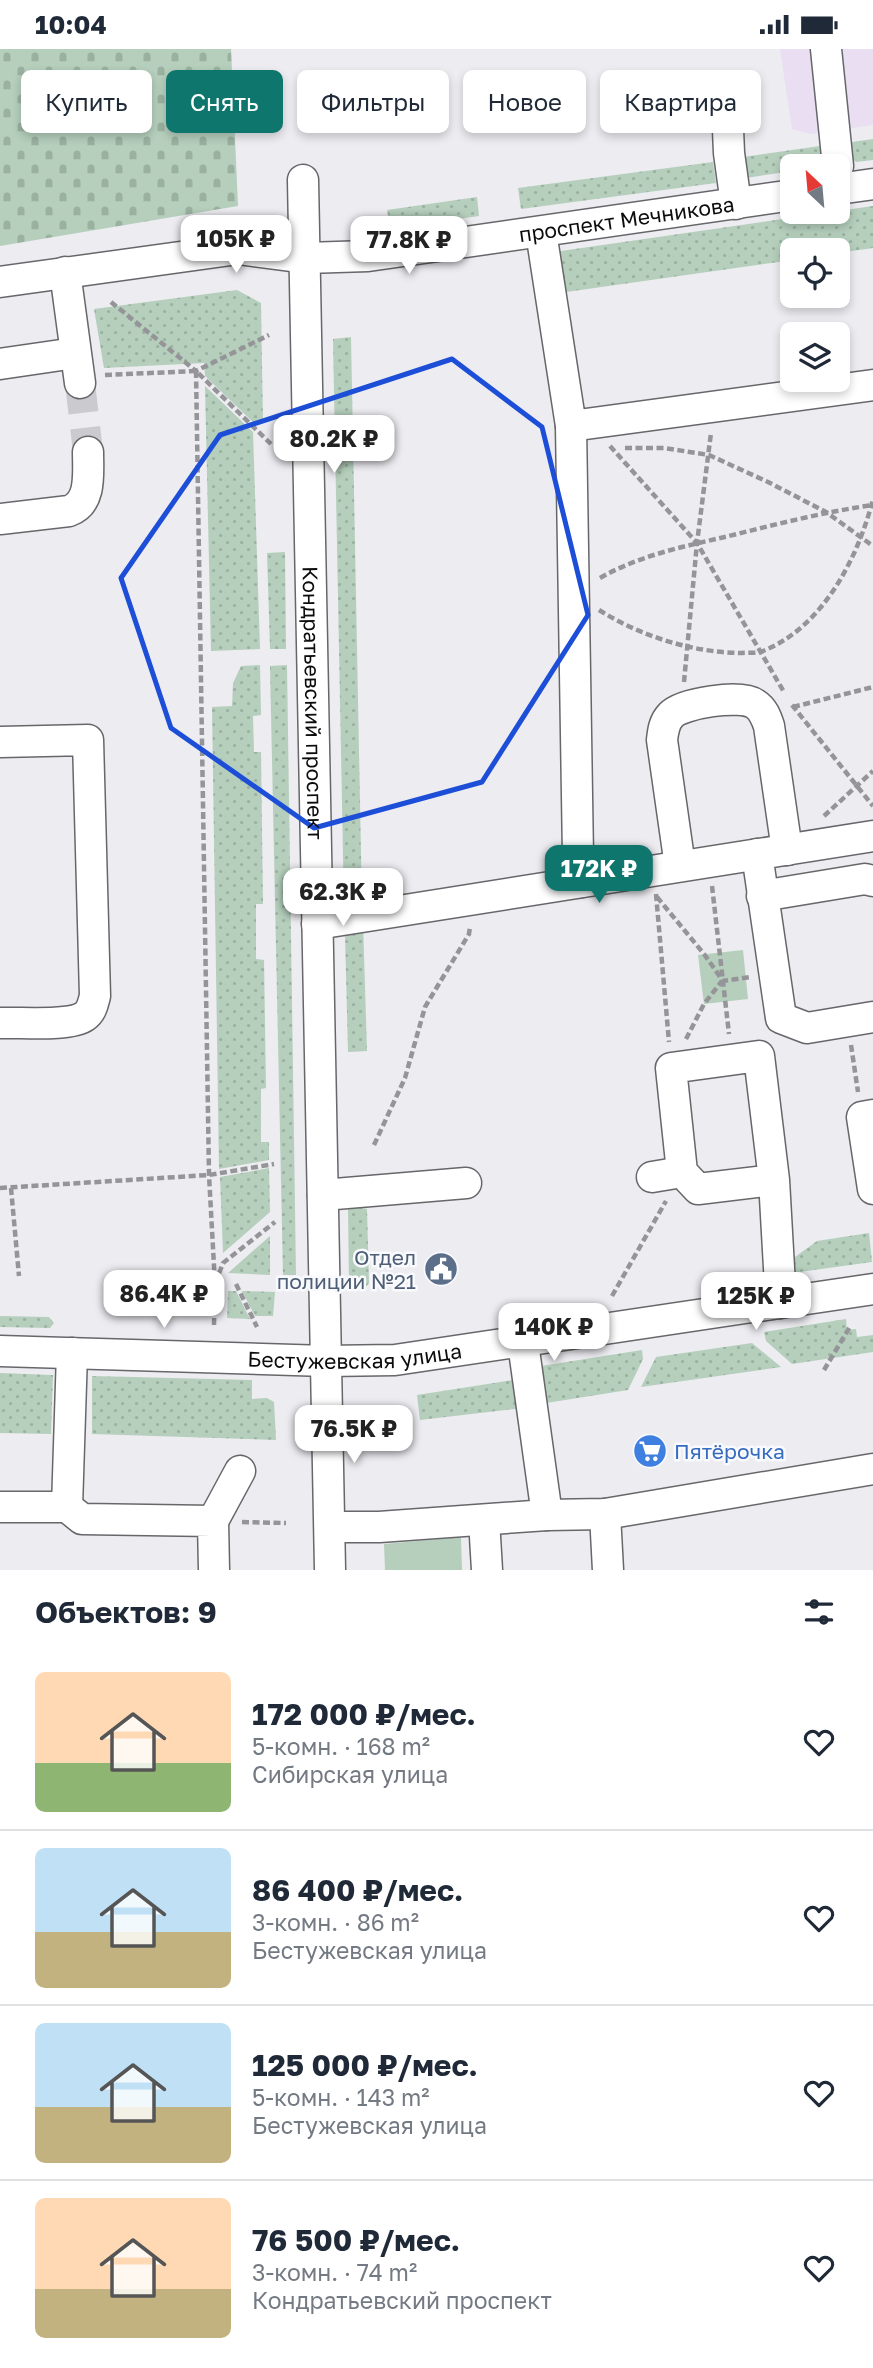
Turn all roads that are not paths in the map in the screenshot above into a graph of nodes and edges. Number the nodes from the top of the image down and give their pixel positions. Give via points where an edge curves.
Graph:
1 (826, 49) edge
2 (728, 133) edge
3 (837, 154) edge
4 (303, 180) dead end
5 (850, 180) edge
6 (873, 184) edge
7 (780, 197) edge
8 (736, 204) junction
9 (541, 232) junction
10 (306, 258) junction
11 (65, 272) junction
12 (0, 282) edge
13 (0, 364) edge
14 (873, 385) edge
15 (577, 425) junction
16 (88, 452) tunnel mouth
17 (0, 519) edge
18 (0, 742) edge
19 (873, 836) edge
20 (787, 850) junction
21 (757, 854) junction
22 (663, 878) junction
23 (873, 881) edge
24 (581, 882) junction
25 (762, 896) junction
26 (317, 924) junction
27 (860, 1019) edge
28 (0, 1023) edge
29 (867, 1116) edge
30 (682, 1172) junction
31 (652, 1177) dead end
32 (774, 1180) junction
33 (466, 1183) dead end
34 (873, 1189) edge
35 (323, 1195) junction
36 (873, 1289) edge
37 (781, 1303) junction
38 (523, 1343) junction
39 (0, 1351) edge
40 (72, 1353) junction
41 (326, 1361) junction
42 (873, 1469) edge
43 (240, 1471) dead end
44 (0, 1507) edge
45 (67, 1507) junction
46 (605, 1514) junction
47 (547, 1515) junction
48 (484, 1520) junction
49 (213, 1521) junction
50 (330, 1527) junction
51 (214, 1570) edge
52 (331, 1570) edge
53 (487, 1570) edge
54 (608, 1570) edge

1 - 3 street
2 - 8 street
4 - 10 street, Кондратьевский проспект
5 - 6 street
7 - 8 street, проспект Мечникова
8 - 9 street, проспект Мечникова
9 - 10 street, проспект Мечникова via 368,256
9 - 15 street
10 - 11 street, проспект Мечникова via 238,249
10 - 26 street, Кондратьевский проспект
11 - 12 street, проспект Мечникова
11 - 13 street via 78,371
14 - 15 street
15 - 24 street via 574,593
16 - 17 street via 86,490 78,508
18 - 28 street via 88,740 95,996 87,1015 79,1019
19 - 20 street
20 - 21 street
20 - 22 street via 769,726 779,711 738,698 682,708 670,715 663,727
21 - 22 street via 709,862
21 - 25 street
22 - 24 street
23 - 25 street
24 - 26 street
25 - 27 street via 781,1018 807,1028
26 - 35 street, Кондратьевский проспект
29 - 34 street
30 - 31 street
30 - 32 street via 698,1189
30 - 32 street via 671,1068 759,1056
32 - 37 street
33 - 35 street
35 - 41 street, Кондратьевский проспект
36 - 37 street, Бестужевская улица
37 - 38 street, Бестужевская улица
38 - 41 street, Бестужевская улица via 395,1360
38 - 47 street
39 - 40 street, Бестужевская улица
40 - 41 street, Бестужевская улица
40 - 45 street
41 - 50 street, Кондратьевский проспект
42 - 46 street
43 - 49 street
44 - 45 street
45 - 49 street via 82,1519
46 - 47 street
46 - 54 street
47 - 48 street
48 - 50 street
48 - 53 street
49 - 51 street
50 - 52 street, Кондратьевский проспект

